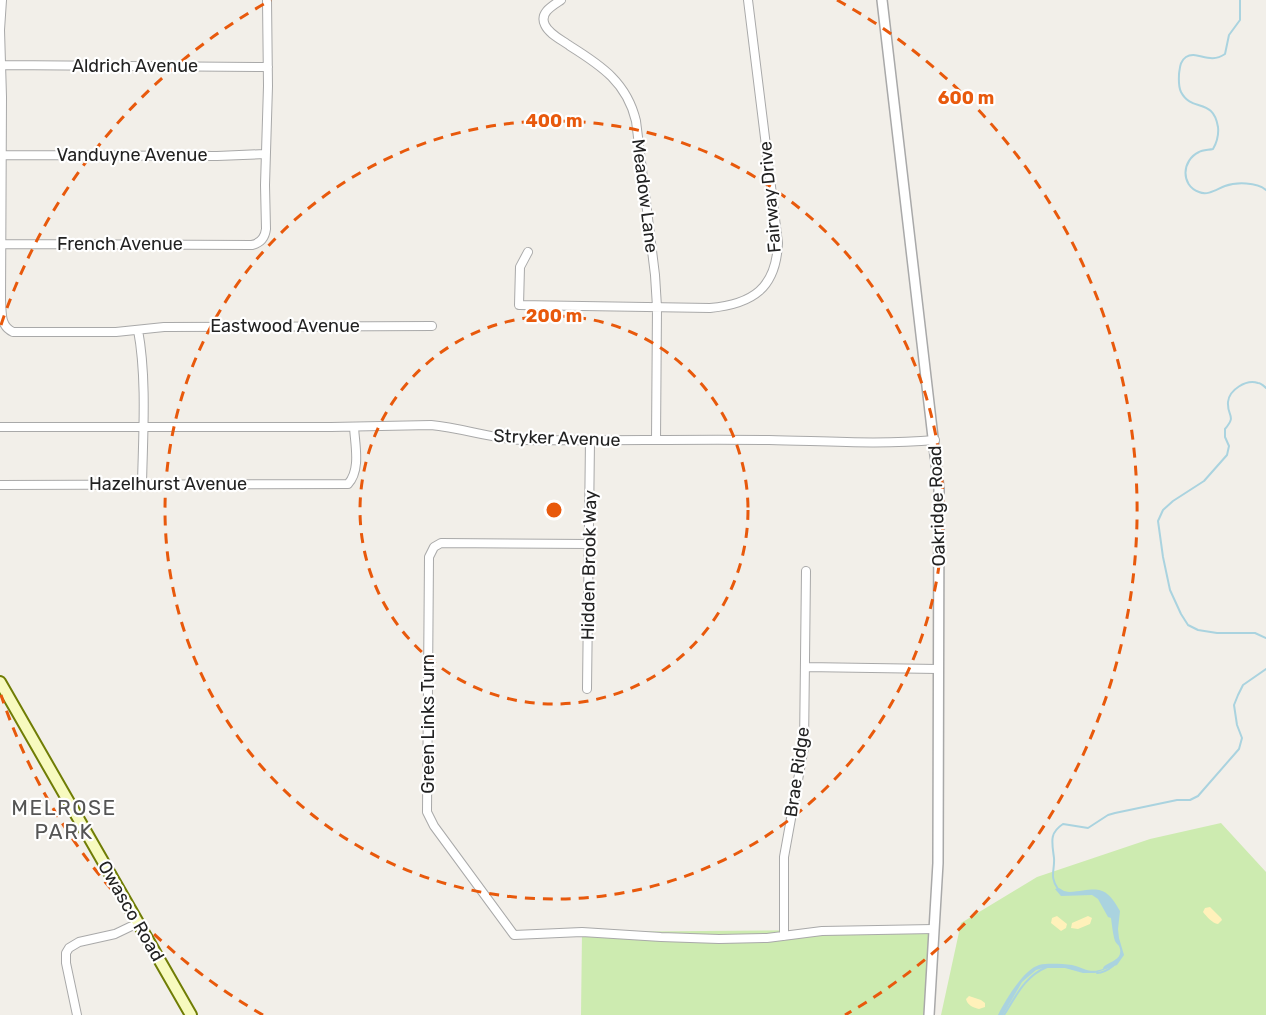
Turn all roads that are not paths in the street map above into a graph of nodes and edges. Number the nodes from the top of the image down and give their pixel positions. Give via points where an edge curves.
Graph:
1 (2, 0) edge
2 (267, 0) edge
3 (561, 0) edge
4 (748, 0) edge
5 (882, 0) edge
6 (1, 15) edge
7 (2, 65) junction
8 (268, 67) junction
9 (265, 154) junction
10 (1, 155) edge
11 (0, 244) edge
12 (528, 252) dead end
13 (657, 307) junction
14 (432, 326) dead end
15 (138, 330) junction
16 (0, 427) edge
17 (143, 427) junction
18 (354, 427) junction
19 (590, 440) junction
20 (656, 440) junction
21 (935, 440) junction
22 (142, 484) junction
23 (0, 485) edge
24 (589, 544) junction
25 (806, 571) dead end
26 (805, 667) junction
27 (938, 669) junction
28 (1, 686) edge
29 (587, 689) dead end
30 (138, 923) junction
31 (934, 929) junction
32 (784, 936) junction
33 (77, 1015) edge
34 (191, 1015) edge
35 (929, 1015) edge

1 - 6 street
2 - 8 street
3 - 13 street, Meadow Lane via 546,11 544,24 604,68 633,108
4 - 13 street, Fairway Drive via 777,231 775,266 762,289 746,300 710,308
5 - 21 street, Oakridge Road
6 - 7 street
7 - 8 street, Aldrich Avenue
7 - 10 street
8 - 9 street
9 - 10 street, Vanduyne Avenue
9 - 11 street, French Avenue via 265,234 256,244
10 - 11 street
11 - 15 street, Eastwood Avenue via 3,322 8,330
12 - 13 street, Fairway Drive via 520,267 519,305
13 - 20 street, Meadow Lane
14 - 15 street, Eastwood Avenue
15 - 17 street
16 - 17 street, Stryker Avenue
17 - 18 street, Stryker Avenue
17 - 22 street
18 - 19 street, Stryker Avenue via 431,425 506,439
18 - 22 street, Hazelhurst Avenue via 356,466 348,484
19 - 20 street, Stryker Avenue
19 - 24 street, Hidden Brook Way
20 - 21 street, Stryker Avenue
21 - 27 street, Oakridge Road via 939,489
22 - 23 street, Hazelhurst Avenue
24 - 29 street, Hidden Brook Way
24 - 32 street, Green Links Turn via 441,543 434,547 429,557 427,812 514,935 582,932 719,939
25 - 26 street, Brae Ridge
26 - 27 street
26 - 32 street, Brae Ridge via 804,747 784,856
27 - 31 street, Oakridge Road
28 - 30 main road, Owasco Road
30 - 33 street via 69,948 66,963
30 - 34 main road, Owasco Road
31 - 32 street, Green Links Turn via 822,931
31 - 35 street, Oakridge Road

